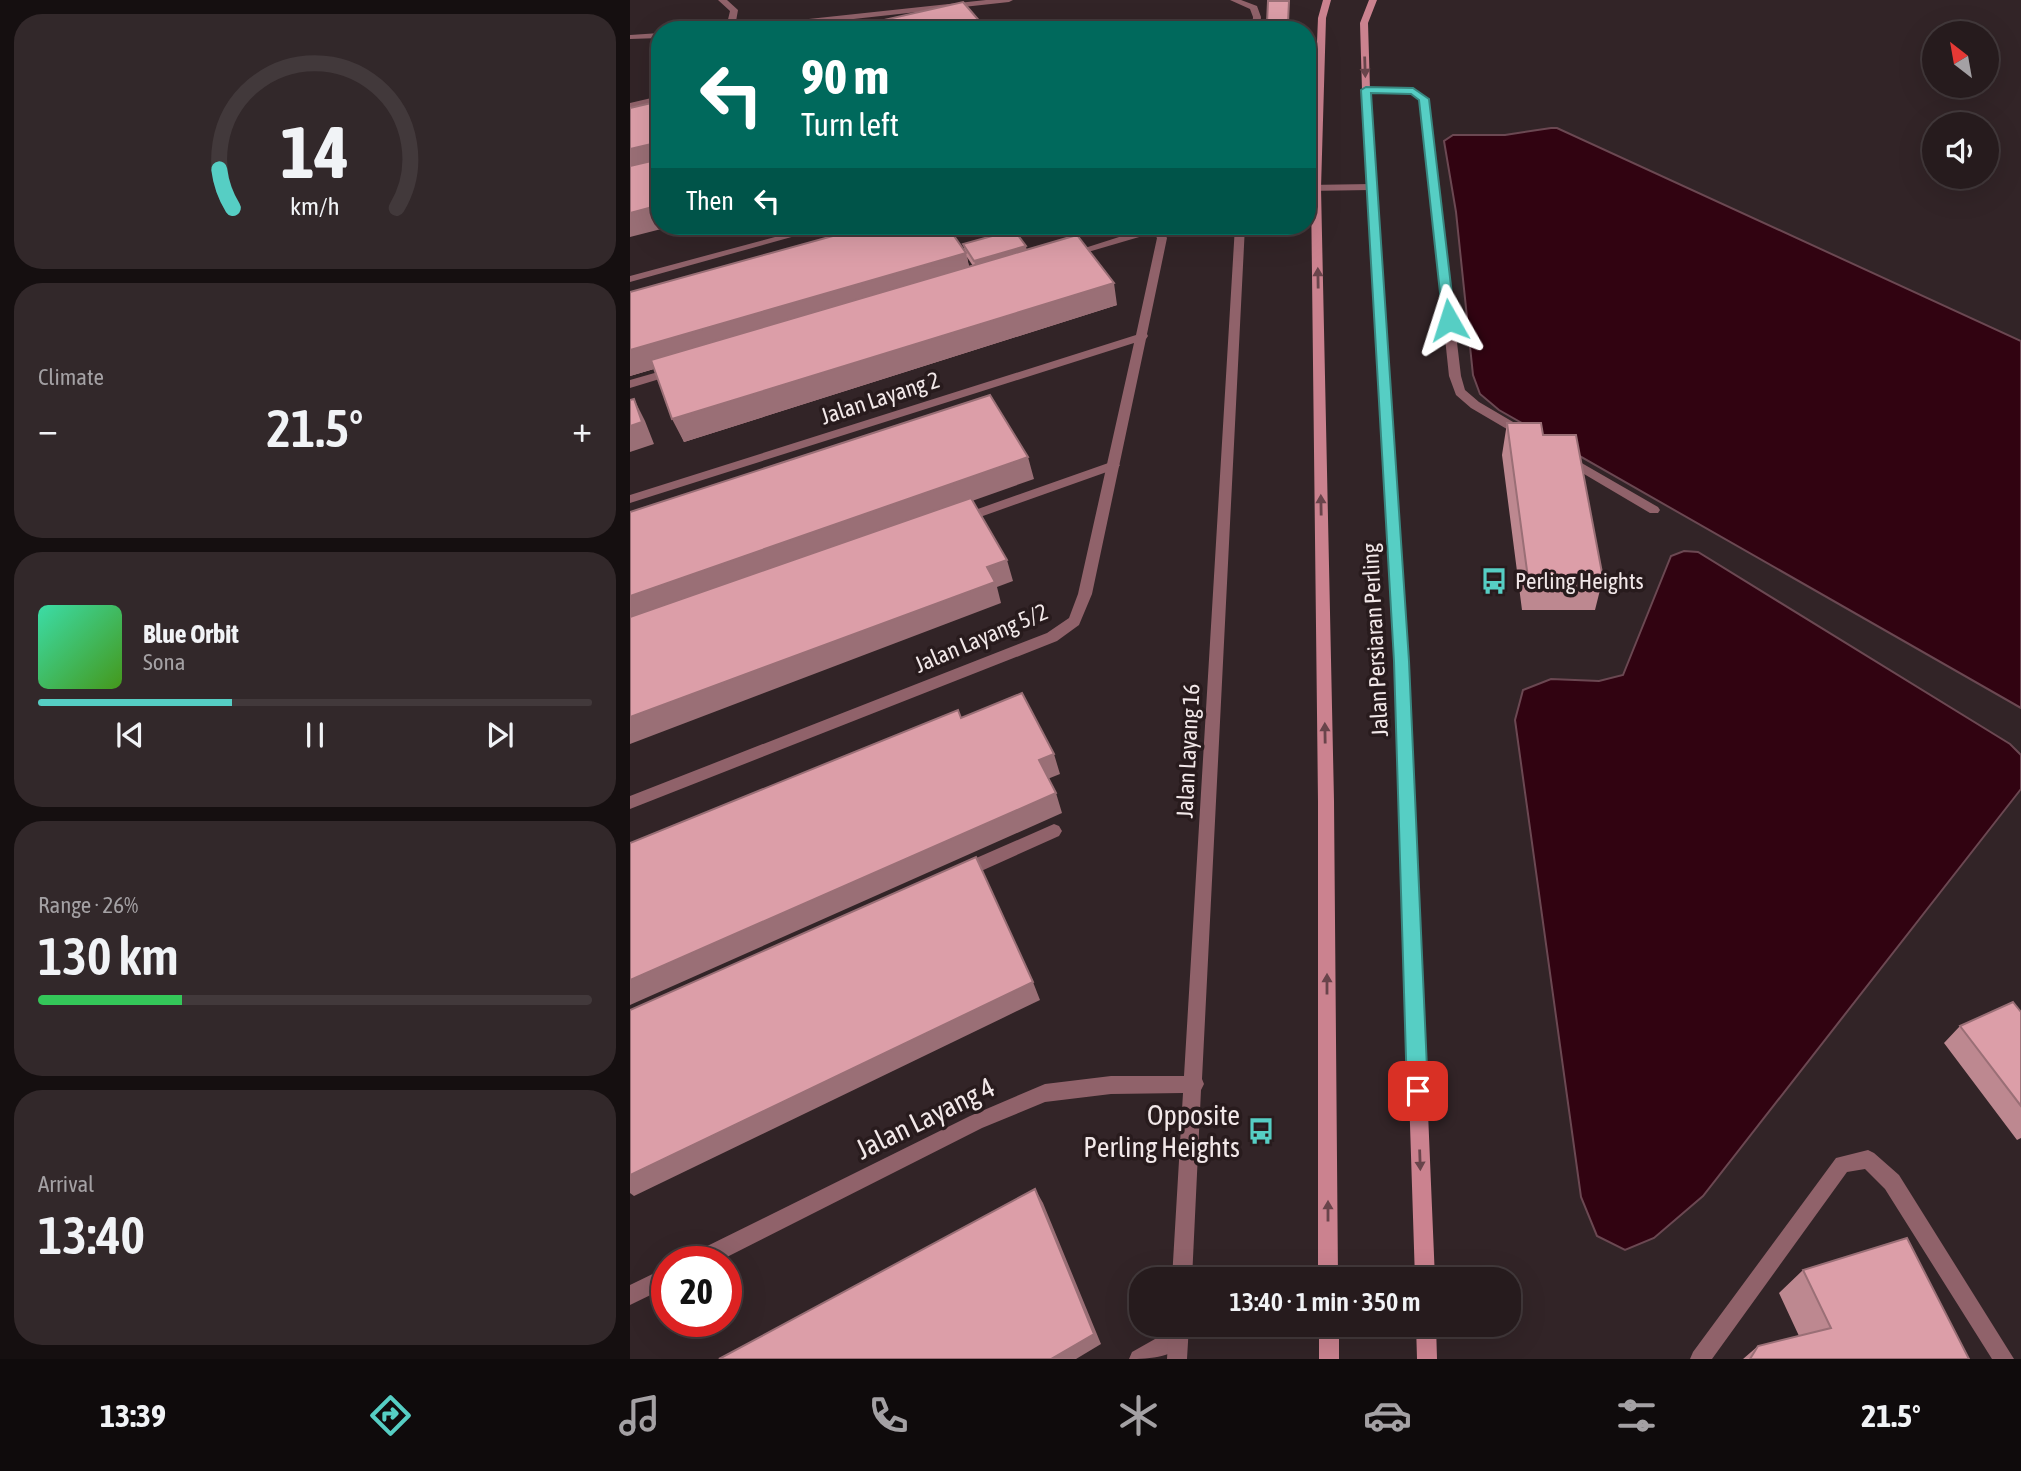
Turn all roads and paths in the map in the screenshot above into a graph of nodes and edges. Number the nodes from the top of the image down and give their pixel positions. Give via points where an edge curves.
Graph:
1 (722, 0) edge
2 (1009, 0) edge
3 (1234, 0) edge
4 (1327, 0) edge
5 (1373, 0) edge
6 (731, 21) edge
7 (816, 21) edge
8 (1257, 21) edge
9 (651, 36) edge
10 (630, 37) edge
11 (1366, 90) junction
12 (651, 101) edge
13 (630, 106) edge
14 (1316, 120) edge
15 (1371, 187) junction
16 (1316, 188) edge
17 (793, 235) edge
18 (1135, 235) edge
19 (1160, 235) edge
20 (1240, 235) edge
21 (1313, 235) edge
22 (1052, 259) edge
23 (630, 279) edge
24 (1143, 336) junction
25 (683, 369) edge
26 (630, 384) edge
27 (1534, 440) edge
28 (1558, 454) edge
29 (1114, 465) junction
30 (630, 499) edge
31 (1654, 510) dead end
32 (944, 525) edge
33 (630, 803) edge
34 (1054, 831) dead end
35 (954, 876) edge
36 (1195, 1084) junction
37 (728, 1246) edge
38 (1183, 1267) edge
39 (1328, 1267) edge
40 (1424, 1267) edge
41 (651, 1285) edge
42 (630, 1295) edge
43 (1169, 1337) edge
44 (1179, 1337) edge
45 (1329, 1337) edge
46 (1426, 1337) edge
47 (1139, 1359) edge
48 (1177, 1359) edge
49 (1329, 1359) edge
50 (1427, 1359) edge
51 (1700, 1359) edge
52 (2004, 1359) edge

1 - 6 street via 734,10
2 - 7 street
3 - 8 street via 1254,8
4 - 14 main road, Jalan Persiaran Perling
5 -> 11 main road, Jalan Persiaran Perling via 1364,23
9 - 10 street
11 - 15 main road, Jalan Persiaran Perling
11 - 27 street via 1413,91 1424,99 1460,392
12 - 13 street
15 - 16 street
15 -> 40 main road, Jalan Persiaran Perling via 1402,661
17 - 23 street
18 - 22 street, Jalan Layang 5/2
19 - 24 street, Jalan Layang 5/2
20 - 36 street, Jalan Layang 16
39 -> 21 main road, Jalan Persiaran Perling via 1326,815
24 - 29 street, Jalan Layang 5/2
24 - 30 street, Jalan Layang 2
25 - 26 street
28 - 31 street
29 - 32 street
29 - 33 street, Jalan Layang 5/2 via 1085,594 1074,621 1052,636
34 - 35 street
36 - 37 street, Jalan Layang 4 via 1111,1085 1045,1093 976,1122
36 - 38 street, Jalan Layang 16
41 - 42 street
43 - 47 street
44 - 48 street
45 - 49 main road
46 - 50 main road
51 - 52 street via 1843,1164 1868,1159 1892,1182

